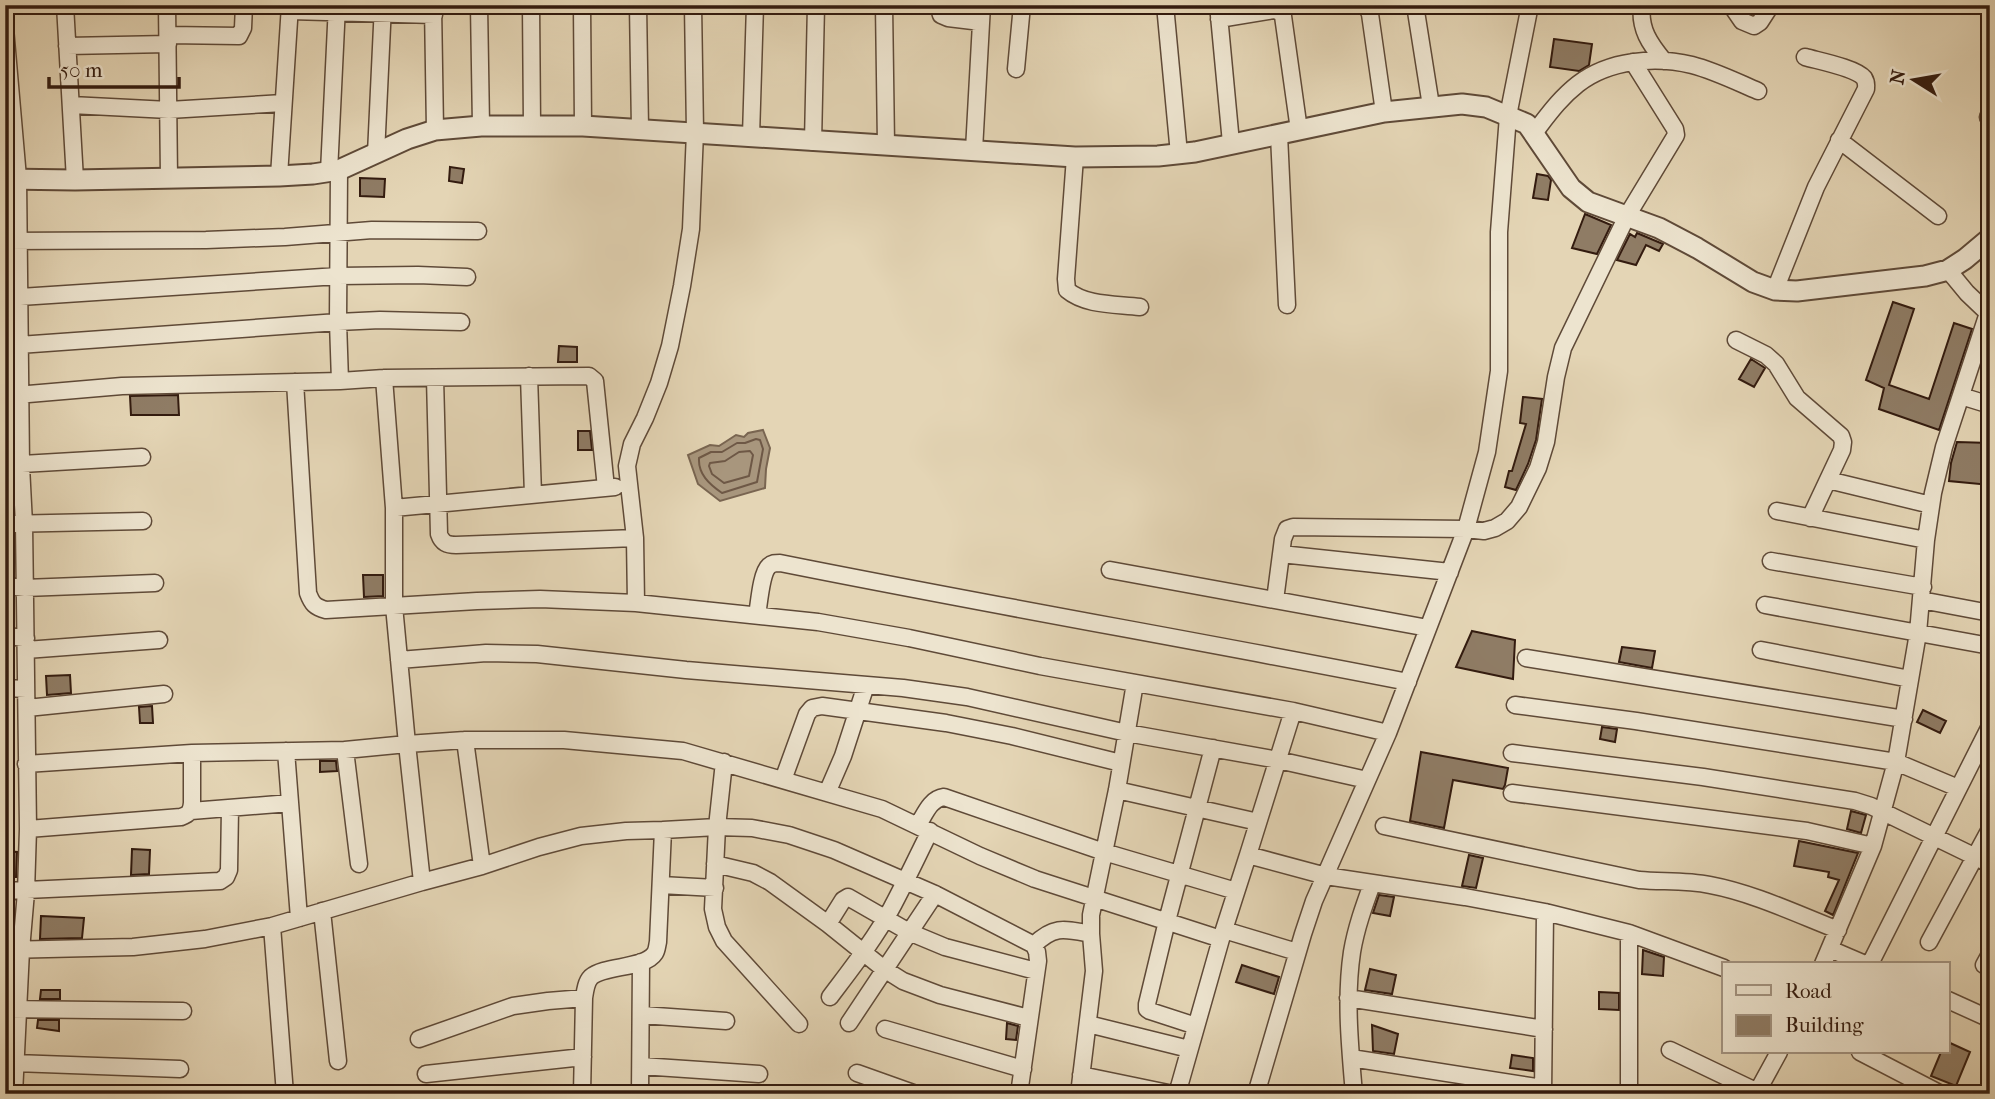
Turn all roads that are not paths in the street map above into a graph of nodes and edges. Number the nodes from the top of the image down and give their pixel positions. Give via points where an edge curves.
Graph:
1 (65, 5) edge
2 (167, 5) edge
3 (244, 5) edge
4 (479, 5) edge
5 (531, 5) edge
6 (582, 5) edge
7 (638, 5) edge
8 (693, 5) edge
9 (755, 5) edge
10 (816, 5) edge
11 (884, 5) edge
12 (938, 5) edge
13 (982, 5) edge
14 (1022, 5) edge
15 (1165, 5) edge
16 (1366, 5) edge
17 (1415, 5) edge
18 (1530, 5) edge
19 (1642, 5) edge
20 (1731, 5) edge
21 (1771, 5) edge
22 (290, 8) edge
23 (337, 9) edge
24 (382, 10) edge
25 (433, 10) edge
26 (1218, 12) edge
27 (981, 22) junction
28 (5, 28) edge
29 (168, 40) junction
30 (67, 46) junction
31 (1805, 57) dead end
32 (1664, 61) junction
33 (1633, 62) junction
34 (1016, 69) dead end
35 (1758, 91) dead end
36 (284, 103) junction
37 (71, 105) junction
38 (1431, 106) junction
39 (169, 110) junction
40 (1384, 112) junction
41 (1521, 123) junction
42 (531, 125) junction
43 (481, 126) junction
44 (583, 126) junction
45 (435, 130) junction
46 (640, 130) junction
47 (695, 132) junction
48 (1289, 132) junction
49 (751, 136) junction
50 (1839, 139) junction
51 (813, 142) junction
52 (1231, 143) junction
53 (886, 145) junction
54 (974, 150) junction
55 (376, 154) junction
56 (1179, 154) junction
57 (1075, 157) junction
58 (334, 171) junction
59 (279, 176) junction
60 (169, 178) junction
61 (11, 179) edge
62 (75, 180) junction
63 (1627, 216) junction
64 (1938, 216) dead end
65 (478, 231) dead end
66 (338, 233) junction
67 (1990, 237) edge
68 (12, 241) edge
69 (1948, 270) junction
70 (338, 276) junction
71 (467, 277) dead end
72 (1775, 290) junction
73 (12, 298) edge
74 (1287, 305) dead end
75 (1140, 307) dead end
76 (1989, 314) edge
77 (338, 322) junction
78 (461, 322) dead end
79 (1736, 340) dead end
80 (13, 345) edge
81 (529, 376) junction
82 (384, 377) junction
83 (435, 378) junction
84 (340, 381) junction
85 (295, 382) junction
86 (13, 395) edge
87 (1961, 396) junction
88 (1990, 405) edge
89 (142, 457) dead end
90 (13, 465) edge
91 (1828, 480) junction
92 (628, 486) junction
93 (606, 488) junction
94 (533, 495) junction
95 (439, 503) junction
96 (1931, 505) junction
97 (394, 508) junction
98 (1777, 511) dead end
99 (1810, 518) junction
100 (143, 521) dead end
101 (5, 524) edge
102 (24, 524) junction
103 (1475, 530) junction
104 (635, 538) junction
105 (1926, 540) junction
106 (1281, 554) junction
107 (1771, 561) dead end
108 (1110, 570) dead end
109 (1450, 572) junction
110 (155, 583) dead end
111 (5, 586) edge
112 (25, 588) junction
113 (1922, 593) junction
114 (1275, 600) junction
115 (636, 603) junction
116 (1765, 605) dead end
117 (394, 606) junction
118 (1990, 613) edge
119 (757, 615) junction
120 (1429, 628) junction
121 (1917, 633) junction
122 (5, 636) edge
123 (159, 640) dead end
124 (26, 644) junction
125 (1990, 646) edge
126 (1761, 650) dead end
127 (1526, 658) dead end
128 (399, 660) junction
129 (1910, 678) junction
130 (1408, 682) junction
131 (1135, 683) junction
132 (866, 685) junction
133 (5, 688) edge
134 (26, 689) junction
135 (164, 695) dead end
136 (1515, 705) dead end
137 (27, 708) junction
138 (857, 710) junction
139 (1293, 711) junction
140 (1904, 719) junction
141 (1990, 726) edge
142 (1127, 733) junction
143 (1388, 733) junction
144 (465, 740) junction
145 (407, 744) junction
146 (1213, 748) junction
147 (345, 750) junction
148 (286, 751) junction
149 (192, 753) junction
150 (1513, 753) dead end
151 (1278, 760) junction
152 (724, 762) junction
153 (1896, 762) junction
154 (1121, 763) junction
155 (26, 764) junction
156 (783, 780) junction
157 (1367, 780) junction
158 (1958, 788) junction
159 (1117, 790) junction
160 (827, 793) junction
161 (1512, 793) dead end
162 (290, 803) junction
163 (230, 808) junction
164 (1196, 808) junction
165 (1881, 810) junction
166 (191, 811) junction
167 (1258, 822) junction
168 (1384, 826) dead end
169 (718, 827) junction
170 (924, 828) junction
171 (28, 829) junction
172 (1990, 829) edge
173 (663, 830) junction
174 (1934, 836) junction
175 (1873, 846) junction
176 (1104, 852) junction
177 (1248, 855) junction
178 (1982, 860) edge
179 (359, 864) dead end
180 (715, 864) junction
181 (482, 866) junction
182 (1179, 874) junction
183 (1326, 876) junction
184 (906, 880) junction
185 (422, 882) junction
186 (1368, 883) junction
187 (661, 885) junction
188 (715, 888) junction
189 (5, 891) edge
190 (1236, 891) junction
191 (26, 892) junction
192 (935, 894) junction
193 (1094, 898) junction
194 (322, 911) junction
195 (1545, 912) junction
196 (299, 918) junction
197 (885, 918) junction
198 (1167, 921) junction
199 (828, 924) junction
200 (272, 926) junction
201 (1838, 930) junction
202 (909, 932) junction
203 (1090, 933) junction
204 (1629, 933) junction
205 (1222, 934) junction
206 (1929, 942) dead end
207 (1034, 945) junction
208 (13, 950) edge
209 (1297, 951) junction
210 (863, 953) junction
211 (1826, 957) edge
212 (641, 961) junction
213 (1853, 962) edge
214 (1871, 962) edge
215 (1722, 967) edge
216 (884, 969) junction
217 (1036, 971) junction
218 (830, 997) dead end
219 (584, 998) junction
220 (1348, 998) junction
221 (1950, 1001) edge
222 (12, 1009) edge
223 (183, 1010) dead end
224 (642, 1015) junction
225 (1029, 1018) junction
226 (1990, 1018) edge
227 (726, 1021) dead end
228 (849, 1023) dead end
229 (799, 1024) dead end
230 (1088, 1024) junction
231 (1196, 1026) junction
232 (885, 1028) dead end
233 (1544, 1029) junction
234 (419, 1039) dead end
235 (1189, 1049) junction
236 (1670, 1050) dead end
237 (1778, 1054) edge
238 (1864, 1054) edge
239 (583, 1057) junction
240 (1351, 1058) junction
241 (338, 1061) dead end
242 (641, 1066) junction
243 (12, 1069) edge
244 (180, 1069) dead end
245 (1023, 1069) junction
246 (857, 1073) dead end
247 (426, 1074) dead end
248 (759, 1074) dead end
249 (1081, 1075) junction
250 (1543, 1091) edge
251 (1758, 1093) edge
252 (14, 1094) edge
253 (285, 1094) edge
254 (582, 1094) edge
255 (640, 1094) edge
256 (916, 1094) edge
257 (1019, 1094) edge
258 (1079, 1094) edge
259 (1175, 1094) edge
260 (1256, 1094) edge
261 (1354, 1094) edge
262 (1629, 1094) edge
263 (1941, 1094) edge

1 - 30 street
2 - 29 street
3 - 29 street via 239,36
4 - 43 street
5 - 42 street
6 - 44 street
7 - 46 street
8 - 47 street
9 - 49 street
10 - 51 street
11 - 53 street
12 - 27 street via 941,15 948,18
13 - 27 street
14 - 34 street
15 - 56 street
16 - 40 street
17 - 38 street
18 - 41 street
19 - 32 street via 1643,31
20 - 21 street via 1742,21 1754,26
22 - 23 street
22 - 36 street
23 - 24 street
23 - 58 street
24 - 25 street
24 - 55 street
25 - 45 street
26 - 48 street via 1274,10 1283,16
26 - 52 street
27 - 54 street
28 - 61 street
29 - 30 street
29 - 39 street
30 - 37 street
31 - 50 street via 1855,72 1866,83
32 - 33 street
32 - 35 street via 1692,65
33 - 41 street via 1579,83 1558,102
33 - 63 street via 1676,135
36 - 39 street
36 - 59 street
37 - 39 street
37 - 62 street
38 - 40 street
38 - 41 street via 1486,107
39 - 60 street
40 - 48 street
41 - 63 street via 1571,188 1588,202
41 - 103 street via 1499,232 1499,371
42 - 43 street
42 - 44 street
43 - 45 street
44 - 46 street
45 - 55 street
46 - 47 street
47 - 49 street
47 - 92 street via 691,229 682,286 659,383 632,444
48 - 52 street
48 - 74 street
49 - 51 street
50 - 64 street
50 - 72 street
51 - 53 street
52 - 56 street
53 - 54 street
54 - 57 street
55 - 58 street
56 - 57 street
57 - 75 street via 1067,290 1085,300
58 - 59 street
58 - 66 street
59 - 60 street
60 - 62 street
61 - 62 street
61 - 68 street
63 - 72 street via 1659,228
63 - 103 street via 1563,348 1538,468 1507,521
65 - 66 street
66 - 68 street via 206,240
66 - 70 street
67 - 69 street
68 - 73 street
69 - 72 street via 1823,288
69 - 76 street
70 - 71 street
70 - 73 street
70 - 77 street
73 - 80 street
76 - 87 street
77 - 78 street
77 - 80 street
77 - 84 street
79 - 91 street via 1776,364 1797,398 1841,436 1842,450
80 - 86 street
81 - 83 street
81 - 93 street via 580,375 595,381
81 - 94 street
82 - 83 street
82 - 84 street
82 - 97 street
83 - 95 street
84 - 85 street
85 - 86 street via 122,386
85 - 117 street via 312,603 326,610
86 - 90 street
87 - 88 street
87 - 96 street
89 - 90 street
90 - 102 street
91 - 96 street
91 - 99 street
92 - 93 street
92 - 104 street
93 - 94 street
94 - 95 street
95 - 97 street
95 - 104 street via 439,534 448,545
96 - 105 street
97 - 117 street
98 - 99 street
99 - 105 street
100 - 102 street
101 - 102 street
102 - 112 street
103 - 106 street via 1293,527 1284,534
103 - 109 street
104 - 115 street
105 - 113 street
106 - 109 street
106 - 114 street
107 - 113 street
108 - 114 street
109 - 120 street
110 - 112 street
111 - 112 street
112 - 124 street
113 - 118 street
113 - 121 street
114 - 120 street
115 - 117 street via 540,599
115 - 119 street
116 - 121 street
117 - 128 street
119 - 130 street via 764,573 768,566 779,563
119 - 131 street via 909,638
120 - 130 street
121 - 125 street
121 - 129 street
122 - 124 street
123 - 124 street
124 - 134 street
126 - 129 street
127 - 140 street
128 - 132 street via 537,654
128 - 145 street
129 - 140 street
130 - 143 street
131 - 139 street
131 - 142 street
132 - 138 street
132 - 142 street via 967,697
133 - 134 street
134 - 137 street
135 - 137 street
136 - 153 street
137 - 155 street
138 - 154 street via 1012,736
138 - 156 street via 812,708
138 - 160 street
139 - 143 street
139 - 151 street
140 - 153 street
141 - 158 street
142 - 146 street
142 - 154 street
143 - 157 street
144 - 145 street
144 - 152 street via 564,740 683,751
144 - 181 street
145 - 147 street
145 - 185 street
146 - 151 street
146 - 164 street
147 - 148 street
147 - 179 street
148 - 149 street
148 - 162 street
149 - 155 street
149 - 166 street
150 - 165 street via 1827,796
151 - 157 street
151 - 167 street
152 - 156 street
152 - 169 street
153 - 158 street
153 - 165 street
154 - 159 street
155 - 171 street
156 - 160 street
157 - 183 street
158 - 174 street
159 - 164 street
159 - 176 street
160 - 170 street via 882,809
161 - 175 street via 1807,831
162 - 163 street
162 - 196 street
163 - 166 street
163 - 191 street via 229,870 220,881
164 - 167 street
164 - 182 street
165 - 174 street
165 - 175 street
166 - 171 street via 181,817
167 - 177 street
168 - 201 street via 1639,880 1712,885
169 - 173 street
169 - 180 street
169 - 184 street via 789,835
170 - 176 street via 932,802 944,797
170 - 184 street
170 - 193 street via 980,856
171 - 191 street
172 - 178 street
173 - 181 street via 582,836
173 - 187 street
174 - 178 street
174 - 214 street
175 - 201 street
176 - 182 street
176 - 193 street
177 - 183 street
177 - 190 street
178 - 206 street
180 - 188 street
180 - 199 street via 770,882
181 - 185 street
182 - 190 street
182 - 198 street
183 - 186 street
183 - 209 street
184 - 192 street
184 - 197 street
185 - 194 street
186 - 195 street
186 - 220 street via 1352,951
187 - 188 street
187 - 212 street via 658,942 655,953
188 - 229 street via 713,909 724,941
189 - 191 street
190 - 205 street
191 - 208 street
192 - 202 street
192 - 207 street
193 - 198 street
193 - 203 street
194 - 196 street
194 - 241 street
195 - 204 street
195 - 233 street
196 - 200 street
197 - 199 street via 848,897
197 - 202 street
197 - 210 street
198 - 205 street
198 - 231 street via 1147,1009
199 - 210 street
200 - 208 street via 133,947
200 - 253 street
201 - 211 street
202 - 216 street
202 - 217 street via 945,947
203 - 207 street via 1052,930
203 - 230 street via 1094,971
204 - 215 street
204 - 262 street
205 - 209 street
205 - 231 street
207 - 217 street
208 - 222 street
209 - 260 street
210 - 216 street
210 - 218 street
211 - 213 street
212 - 219 street via 590,978
212 - 224 street
216 - 225 street via 922,990
216 - 228 street
217 - 225 street
219 - 234 street via 513,1006
219 - 239 street
220 - 233 street
220 - 240 street
221 - 226 street
222 - 223 street
222 - 243 street
224 - 227 street
224 - 242 street
225 - 245 street
230 - 235 street
230 - 249 street
231 - 235 street
232 - 245 street
233 - 250 street
235 - 259 street
236 - 251 street
237 - 251 street
238 - 263 street
239 - 247 street
239 - 254 street
240 - 250 street
240 - 261 street
242 - 248 street
242 - 255 street
243 - 244 street
243 - 252 street
245 - 257 street
246 - 256 street
249 - 258 street
249 - 259 street

